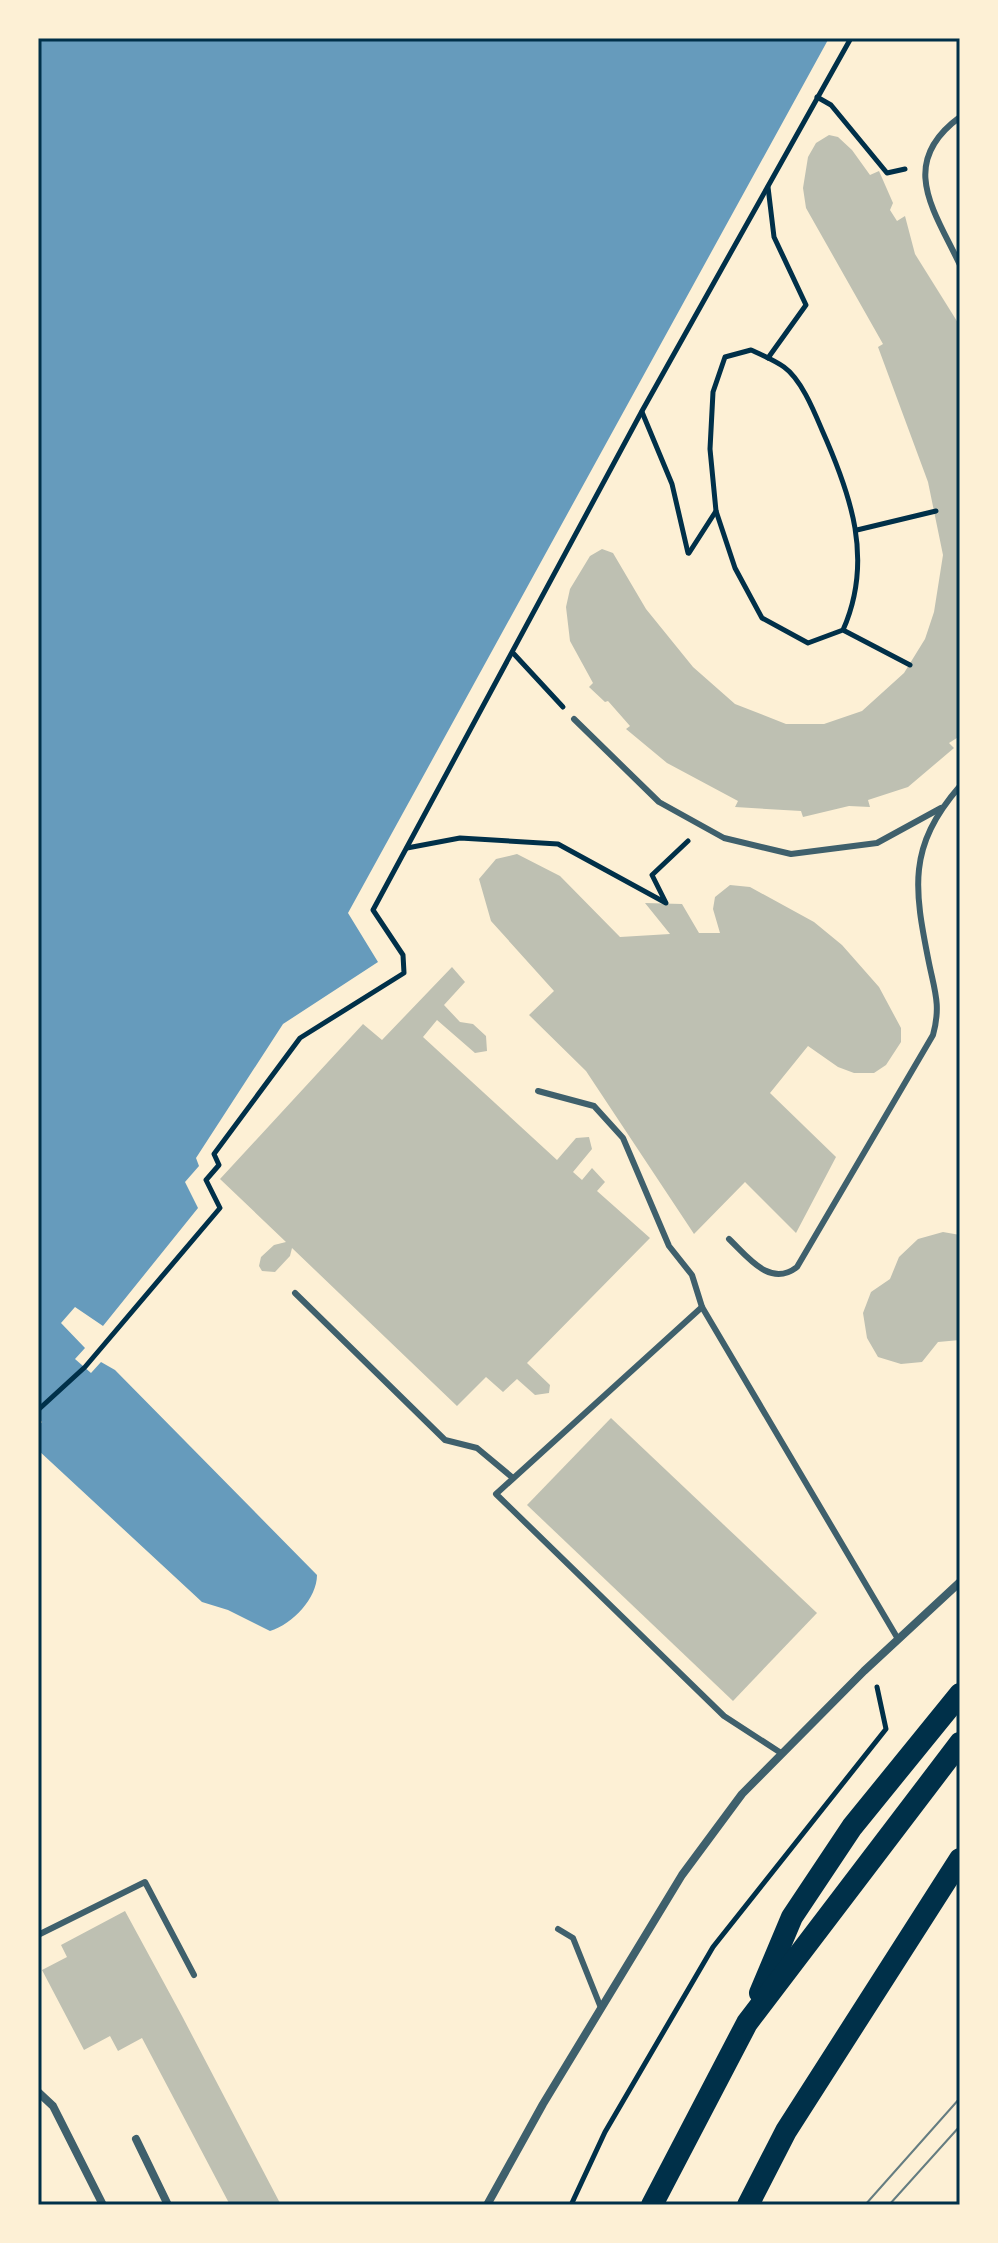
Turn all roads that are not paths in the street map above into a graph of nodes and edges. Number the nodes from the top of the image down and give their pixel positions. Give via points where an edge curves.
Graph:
1 (960, 117) edge
2 (960, 265) edge
3 (574, 719) road end
4 (960, 786) edge
5 (941, 808) junction
6 (538, 1091) dead end
7 (729, 1239) dead end
8 (295, 1293) dead end
9 (702, 1307) junction
10 (513, 1478) junction
11 (960, 1582) edge
12 (898, 1639) junction
13 (960, 1694) edge
14 (960, 1743) edge
15 (781, 1753) junction
16 (960, 1859) edge
17 (558, 1929) dead end
18 (38, 1935) edge
19 (194, 1975) dead end
20 (601, 2008) junction
21 (747, 2023) junction
22 (38, 2092) edge
23 (136, 2139) dead end
24 (103, 2205) edge
25 (168, 2205) edge
26 (487, 2205) edge
27 (652, 2205) edge
28 (748, 2205) edge

1 - 2 lane via 932,144 923,188
3 - 5 lane via 659,802 724,838 791,854 877,843
4 - 5 lane
5 - 7 lane via 920,849 918,902 940,1009 933,1035 797,1267 780,1275 758,1267
6 - 9 lane via 594,1106 623,1138 669,1246 692,1275
8 - 10 lane via 445,1440 477,1448
9 - 10 lane
9 - 12 lane
10 - 15 lane via 496,1494 724,1716
11 - 12 street
12 - 15 street
13 - 21 highway via 852,1827 792,1917
14 - 21 highway
15 - 20 street via 742,1794 682,1875
16 - 28 highway via 786,2131
17 - 20 lane via 573,1938
18 - 19 lane via 145,1882
20 - 26 street
21 - 27 highway
22 - 24 street via 53,2106
23 - 25 street

